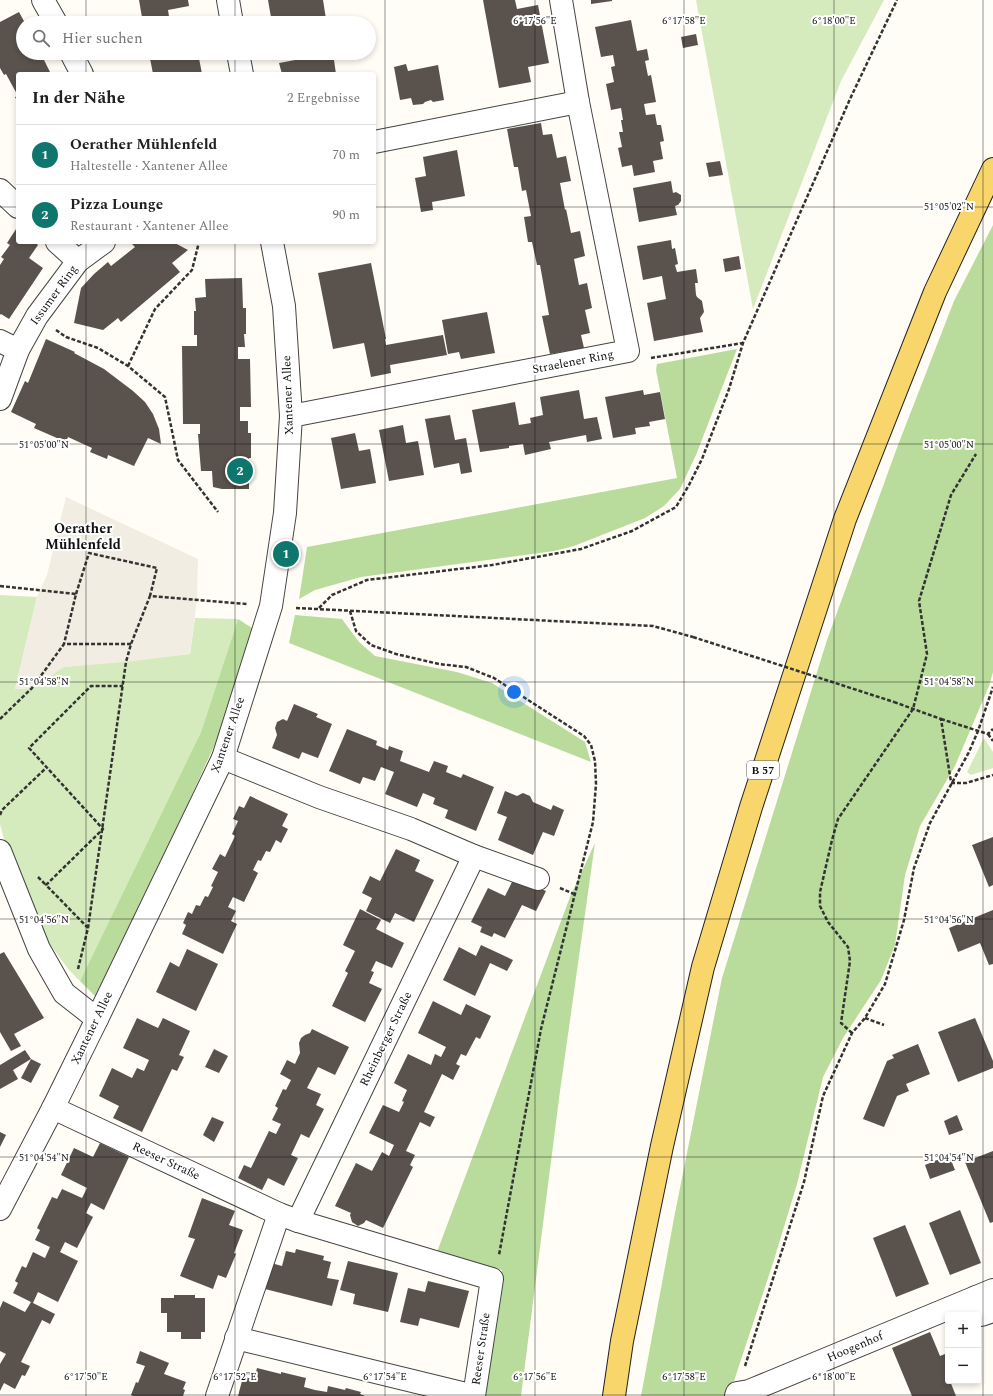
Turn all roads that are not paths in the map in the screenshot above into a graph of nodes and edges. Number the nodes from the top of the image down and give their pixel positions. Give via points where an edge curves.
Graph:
1 (43, 0) edge
2 (228, 0) edge
3 (562, 0) edge
4 (52, 16) edge
5 (231, 16) edge
6 (75, 60) edge
7 (239, 60) edge
8 (81, 72) edge
9 (242, 72) edge
10 (578, 102) junction
11 (376, 142) edge
12 (993, 169) edge
13 (0, 190) edge
14 (16, 205) edge
15 (59, 244) edge
16 (101, 244) edge
17 (272, 244) edge
18 (78, 261) junction
19 (9, 345) edge
20 (0, 399) edge
21 (291, 416) junction
22 (223, 758) junction
23 (0, 852) edge
24 (474, 856) junction
25 (538, 879) dead end
26 (97, 1019) junction
27 (53, 1108) junction
28 (0, 1209) edge
29 (289, 1217) junction
30 (984, 1294) edge
31 (993, 1311) edge
32 (236, 1338) junction
33 (736, 1394) edge
34 (217, 1396) edge
35 (614, 1396) edge

1 - 4 street
2 - 5 street
3 - 10 street, Straelener Ring
6 - 8 street
7 - 9 street
10 - 11 street
10 - 21 street, Straelener Ring via 628,351
12 - 35 main road, B 57 via 935,292 845,519 751,807 699,982 655,1177 622,1341
13 - 14 street
15 - 18 street, Issumer Ring
16 - 18 street, Issumer Ring
17 - 21 street, Xantener Allee via 284,306
18 - 19 street, Issumer Ring via 36,316
19 - 20 street, Issumer Ring
21 - 22 street, Xantener Allee via 285,513 271,606
22 - 24 street via 318,797 411,829
22 - 26 street, Xantener Allee
23 - 26 street via 39,949 64,993
24 - 25 street
24 - 29 street, Rheinberger Straße
26 - 27 street, Xantener Allee
27 - 28 street, Xantener Allee
27 - 29 street, Reeser Straße
29 - 32 street
29 - 32 street, Reeser Straße via 492,1279 474,1396
30 - 31 street, Hoogenhof via 981,1315
30 - 33 street, Hoogenhof via 750,1391
32 - 34 street

